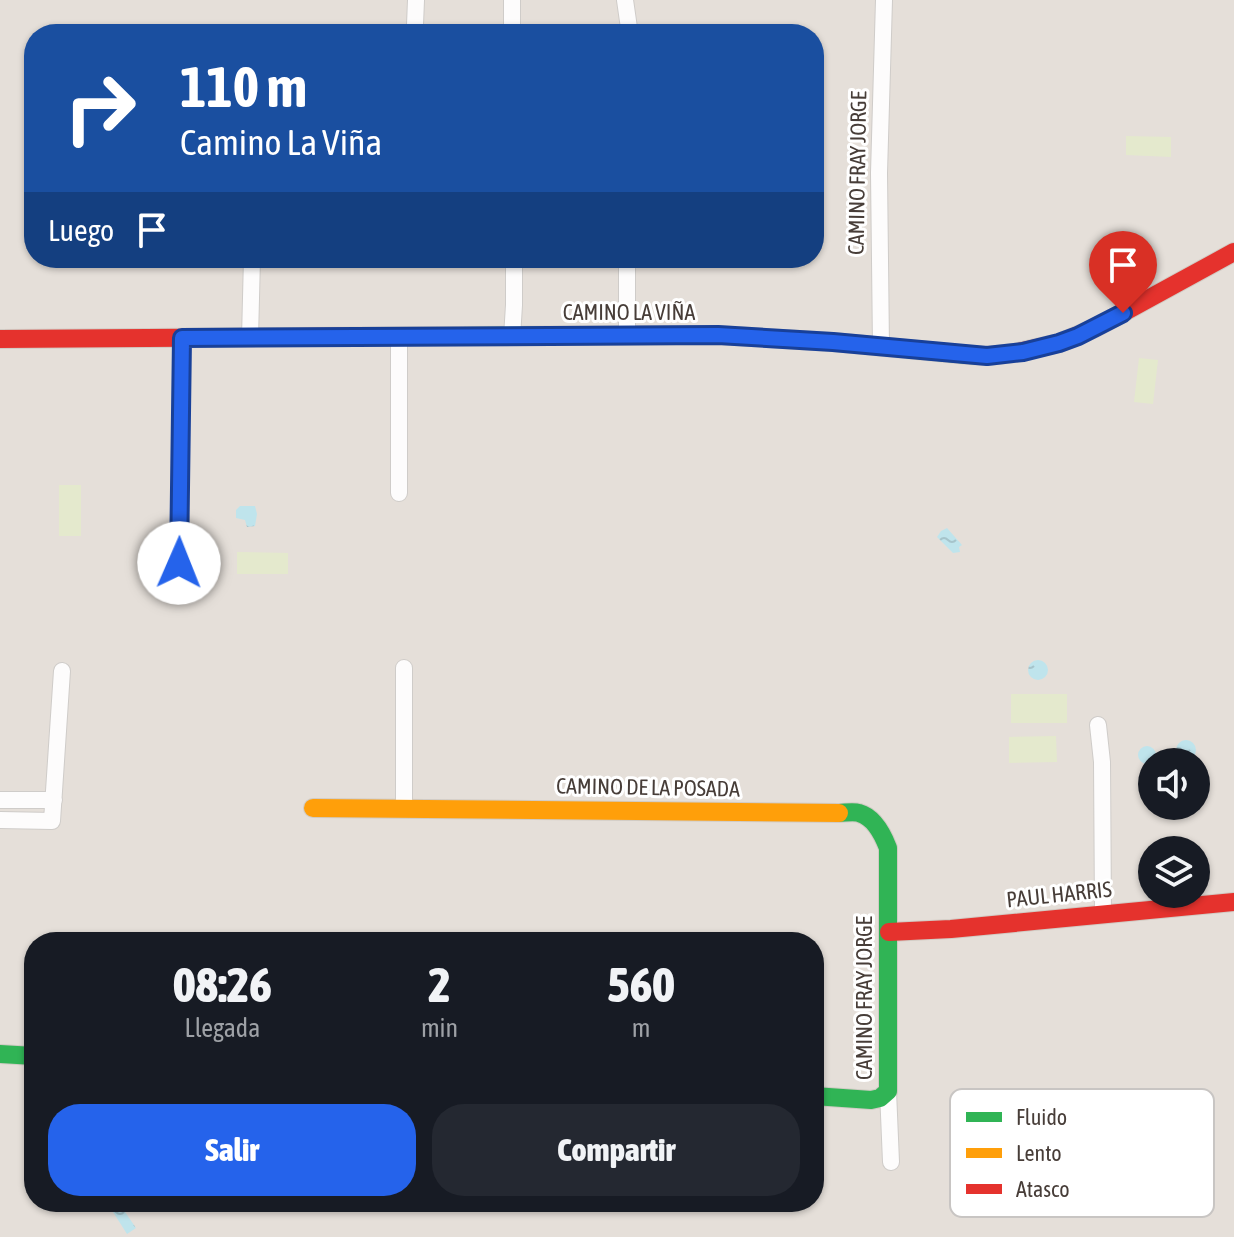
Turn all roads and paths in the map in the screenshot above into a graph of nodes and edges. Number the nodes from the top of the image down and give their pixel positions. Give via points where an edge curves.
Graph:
1 (416, 0) edge
2 (512, 0) edge
3 (625, 0) edge
4 (884, 0) edge
5 (415, 24) edge
6 (512, 24) edge
7 (628, 24) edge
8 (1234, 252) edge
9 (252, 268) edge
10 (514, 268) edge
11 (627, 268) edge
12 (627, 336) junction
13 (399, 337) junction
14 (512, 337) junction
15 (182, 338) junction
16 (250, 338) junction
17 (0, 339) edge
18 (881, 347) junction
19 (399, 493) dead end
20 (179, 563) dead end
21 (404, 668) dead end
22 (62, 671) dead end
23 (1098, 725) dead end
24 (0, 800) edge
25 (54, 800) junction
26 (313, 808) dead end
27 (404, 809) junction
28 (0, 820) edge
29 (883, 834) joint
30 (1234, 902) edge
31 (1103, 914) junction
32 (889, 932) junction
33 (0, 1054) edge
34 (24, 1055) edge
35 (888, 1091) junction
36 (824, 1097) edge
37 (891, 1162) dead end

1 - 5 street
2 - 6 street
3 - 7 street
4 - 18 street, CAMINO FRAY JORGE
8 - 18 street, CAMINO LA VIÑA via 1095,328 1040,349 987,356
9 - 16 street
10 - 14 street
11 - 12 street
12 - 14 street, CAMINO LA VIÑA
12 - 18 street, CAMINO LA VIÑA via 718,335
13 - 14 street, CAMINO LA VIÑA
13 - 16 street, CAMINO LA VIÑA
13 - 19 street
15 - 16 street, CAMINO LA VIÑA
15 - 17 street, CAMINO LA VIÑA
15 - 20 street
21 - 27 street
22 - 25 street
23 - 31 street
24 - 25 street
25 - 28 street via 52,821
26 - 27 street, CAMINO DE LA POSADA
27 - 29 street, CAMINO DE LA POSADA via 859,813
29 - 32 street, CAMINO FRAY JORGE via 888,848
30 - 31 street, PAUL HARRIS
31 - 32 street, PAUL HARRIS
32 - 35 street, CAMINO FRAY JORGE
33 - 34 street
35 - 36 street via 871,1100
35 - 37 street, CAMINO FRAY JORGE

